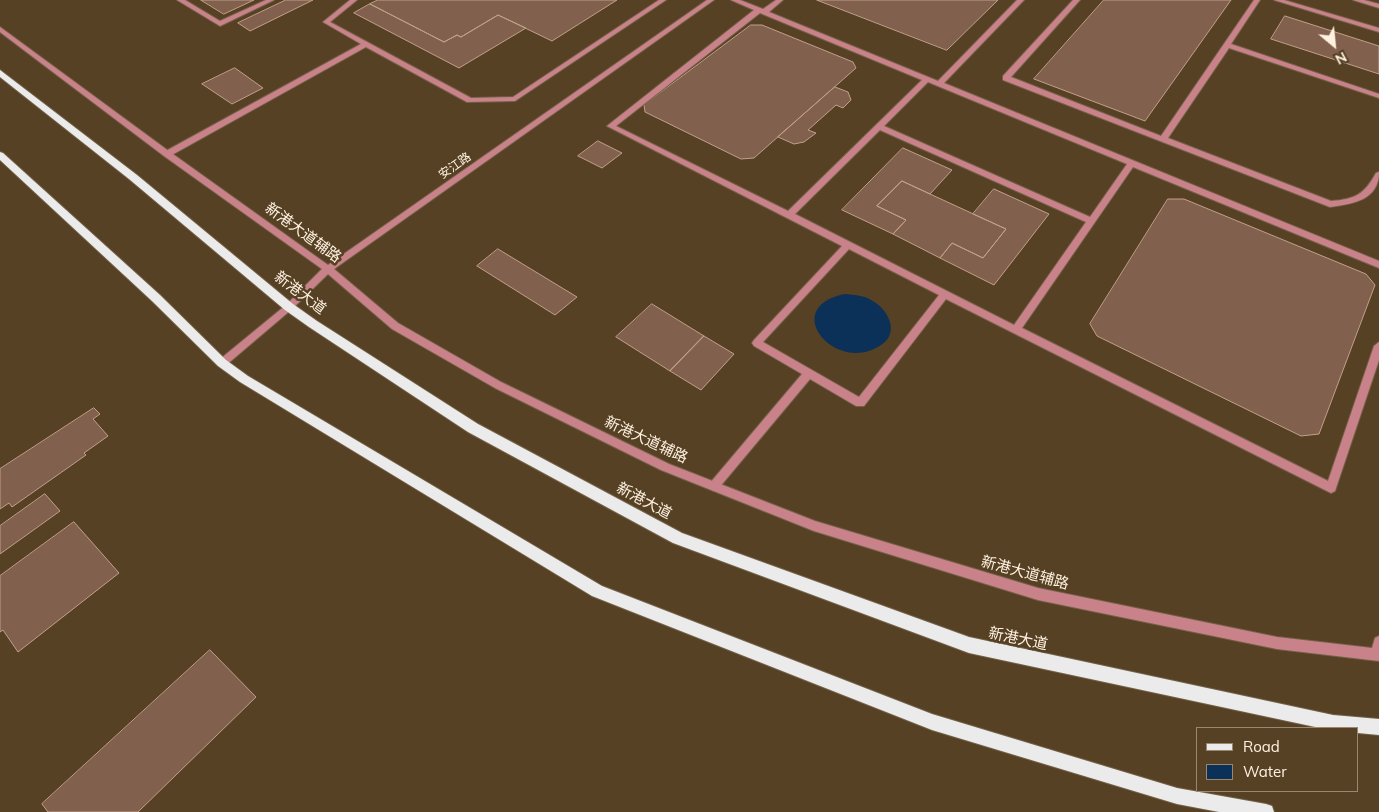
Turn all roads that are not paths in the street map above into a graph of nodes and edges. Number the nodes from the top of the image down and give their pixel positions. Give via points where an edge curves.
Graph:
1 (180, 0) edge
2 (271, 0) edge
3 (354, 0) edge
4 (663, 0) edge
5 (711, 0) edge
6 (734, 0) edge
7 (780, 0) edge
8 (1021, 0) edge
9 (1077, 0) edge
10 (1257, 0) edge
11 (1277, 0) edge
12 (1356, 0) edge
13 (1379, 6) edge
14 (761, 11) junction
15 (0, 29) edge
16 (1379, 30) edge
17 (366, 44) junction
18 (1227, 45) junction
19 (0, 74) edge
20 (927, 79) junction
21 (939, 84) junction
22 (1379, 96) edge
23 (878, 126) junction
24 (1163, 139) junction
25 (167, 154) junction
26 (0, 155) edge
27 (1132, 163) junction
28 (1379, 175) edge
29 (789, 215) junction
30 (1091, 222) junction
31 (848, 245) junction
32 (1379, 265) edge
33 (328, 269) junction
34 (945, 294) junction
35 (289, 307) junction
36 (1016, 329) junction
37 (1379, 346) edge
38 (222, 362) junction
39 (809, 373) junction
40 (714, 486) junction
41 (1378, 650) edge
42 (1379, 727) edge
43 (1266, 812) edge

1 - 2 street via 220,24
3 - 17 street via 326,22
4 - 17 street via 515,99 470,100
5 - 33 street, 安江路
6 - 14 street
7 - 14 street
8 - 21 street
9 - 24 street via 1006,78
10 - 18 street
11 - 16 street
12 - 13 street
14 - 20 street
14 - 29 street via 611,126
15 - 25 street, 新港大道辅路
17 - 25 street
18 - 22 street
18 - 24 street
19 - 35 main road, 新港大道 via 133,178
20 - 21 street
20 - 23 street
21 - 27 street
23 - 29 street
23 - 30 street
24 - 28 street via 1330,204 1357,201 1376,183
25 - 33 street, 新港大道辅路
26 - 38 main road
27 - 30 street
27 - 32 street
29 - 31 street
30 - 36 street
31 - 34 street
31 - 39 street via 757,344
33 - 35 street, 安江路
33 - 40 street, 新港大道辅路 via 395,326 498,385 665,467
34 - 36 street
34 - 39 street via 860,403
35 - 38 street, 安江路
35 - 42 main road, 新港大道 via 474,428 678,538 969,645 1333,723
36 - 37 street via 1331,488
38 - 43 main road via 244,379 405,478 597,591 932,722 1177,796
39 - 40 street
40 - 41 street, 新港大道辅路 via 814,526 1038,594 1277,643

